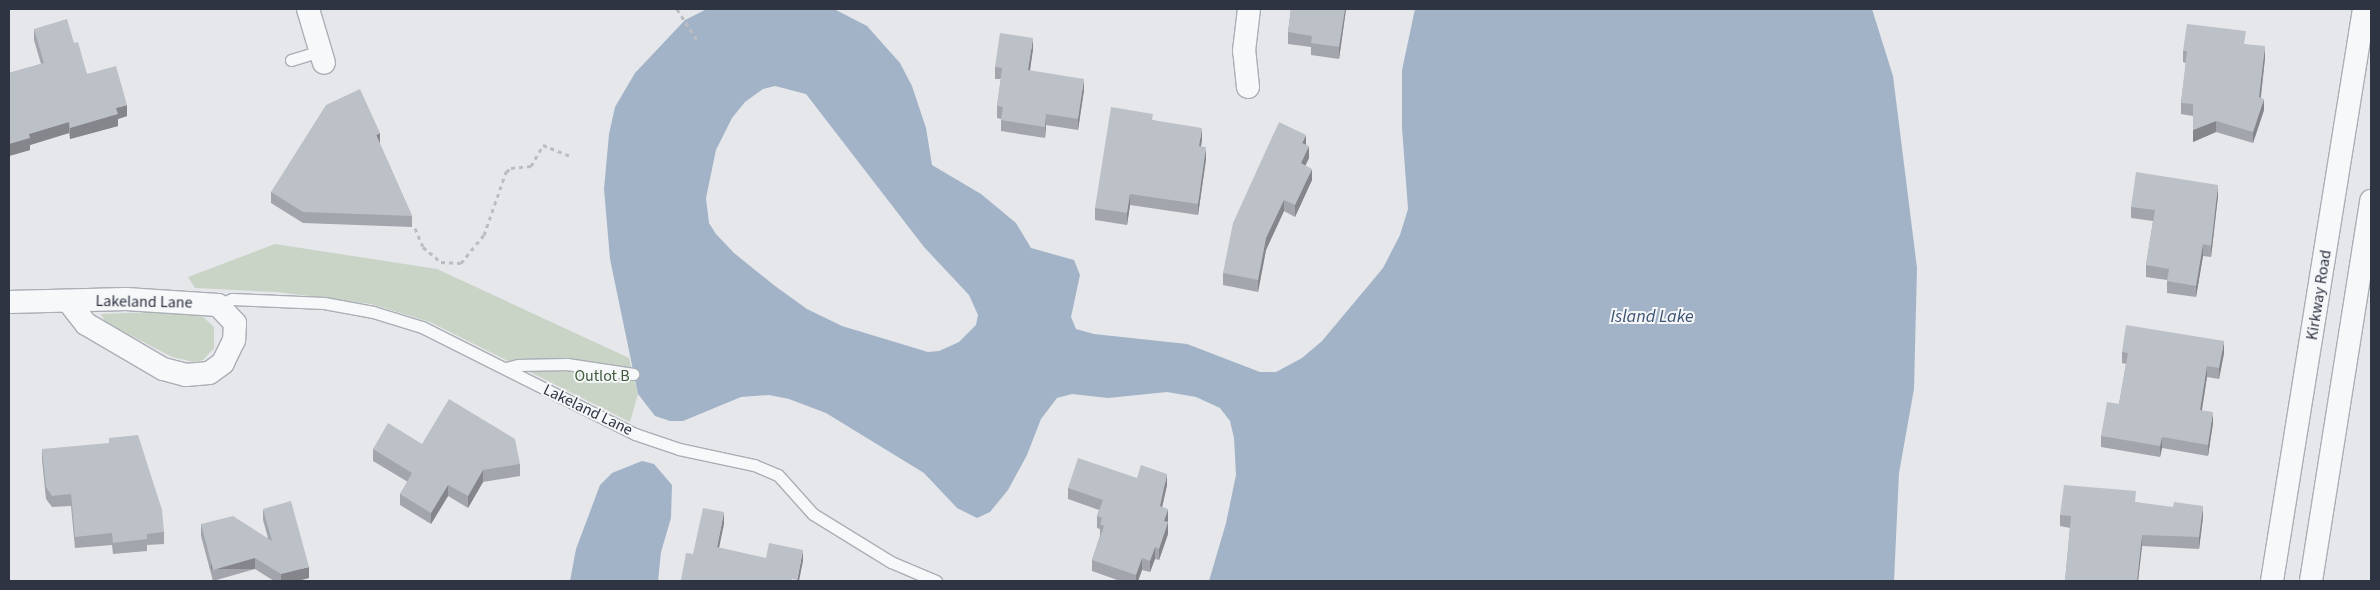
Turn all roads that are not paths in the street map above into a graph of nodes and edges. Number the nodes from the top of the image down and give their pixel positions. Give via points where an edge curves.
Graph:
1 (308, 9) edge
2 (1249, 9) edge
3 (2364, 9) edge
4 (322, 57) joint
5 (291, 60) dead end
6 (1248, 87) dead end
7 (2371, 201) edge
8 (2323, 273) junction
9 (2366, 280) edge
10 (9, 302) edge
11 (69, 302) junction
12 (218, 305) junction
13 (506, 368) junction
14 (633, 374) dead end
15 (936, 581) edge
16 (2272, 581) edge
17 (2311, 581) edge

1 - 4 street
2 - 6 street via 1244,51
3 - 8 street, Kirkway Road
4 - 5 lane
7 - 9 street
8 - 9 street
8 - 16 street, Kirkway Road
9 - 17 street
10 - 11 street, Lakeland Lane
11 - 12 street, Lakeland Lane via 126,299
11 - 12 street, Lakeland Lane via 86,324 163,369 186,375 209,373 223,363 234,340 235,322
12 - 13 lane, Lakeland Lane via 232,299 271,299 324,303 374,312 422,327
13 - 14 lane via 567,364
13 - 15 lane, Lakeland Lane via 635,434 679,450 754,465 778,474 813,514 890,562

